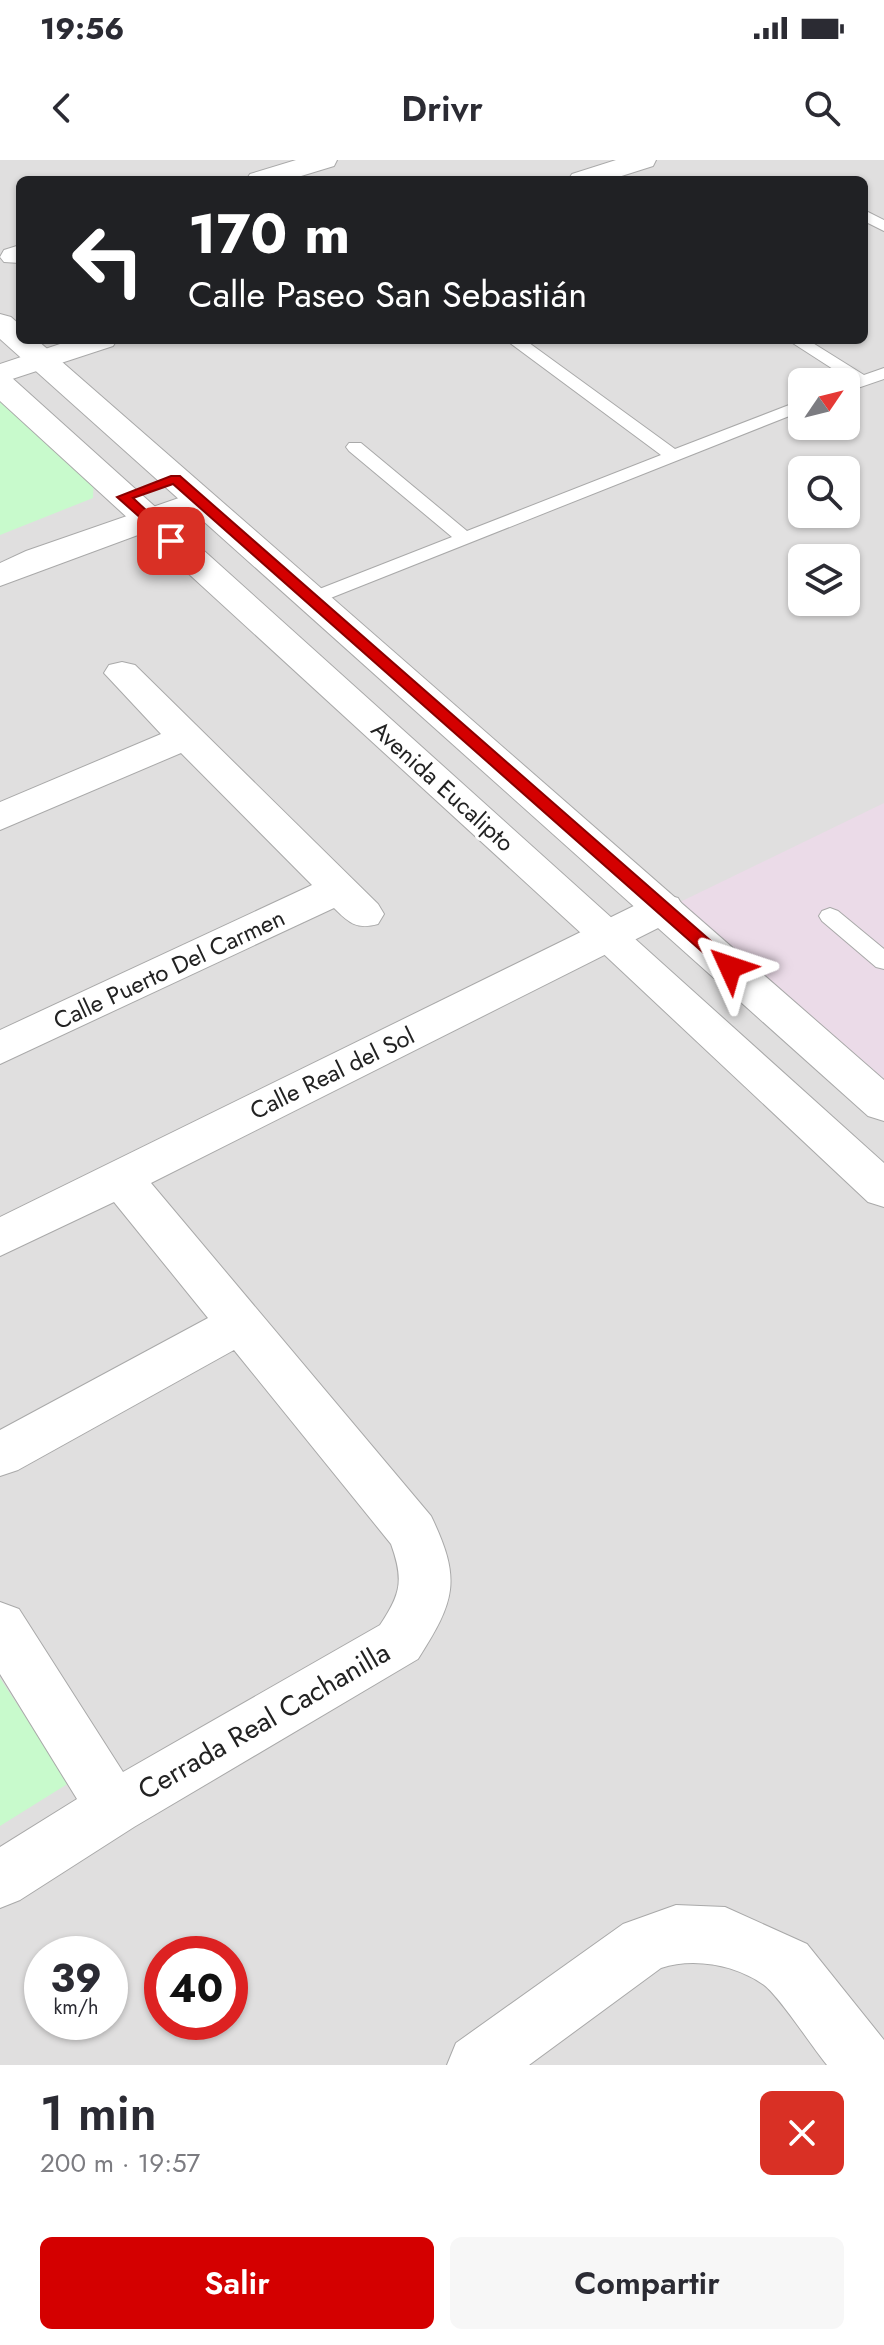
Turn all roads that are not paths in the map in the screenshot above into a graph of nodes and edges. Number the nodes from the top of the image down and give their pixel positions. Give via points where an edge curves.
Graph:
1 (324, 160) edge
2 (643, 160) edge
3 (273, 176) edge
4 (594, 176) edge
5 (0, 323) edge
6 (16, 336) edge
7 (25, 344) edge
8 (90, 344) edge
9 (520, 344) edge
10 (803, 344) edge
11 (44, 360) junction
12 (884, 373) edge
13 (0, 374) edge
14 (863, 381) junction
15 (860, 382) edge
16 (0, 384) edge
17 (788, 411) edge
18 (355, 447) dead end
19 (674, 456) junction
20 (187, 490) junction
21 (136, 509) junction
22 (465, 538) junction
23 (0, 545) edge
24 (0, 576) edge
25 (311, 599) junction
26 (122, 673) dead end
27 (186, 737) junction
28 (0, 817) edge
29 (664, 908) junction
30 (830, 916) dead end
31 (608, 935) junction
32 (884, 961) edge
33 (0, 1048) edge
34 (884, 1105) edge
35 (121, 1178) junction
36 (884, 1190) edge
37 (0, 1238) edge
38 (239, 1324) junction
39 (0, 1455) edge
40 (0, 1626) edge
41 (114, 1808) junction
42 (0, 1880) edge
43 (478, 2065) edge
44 (865, 2065) edge

1 - 3 street
2 - 4 street
5 - 6 street
7 - 11 street
8 - 11 street
9 - 19 lane
10 - 14 lane
11 - 13 street
11 - 20 street
12 - 14 lane
14 - 15 lane
16 - 21 street, Avenida Eucalipto
17 - 19 lane
18 - 22 lane
19 - 22 lane
20 - 21 street
20 - 25 street
21 - 23 street
21 - 24 street
21 - 31 street, Avenida Eucalipto
22 - 25 lane
25 - 29 street
26 - 27 street
27 - 28 street
27 - 33 street, Calle Puerto Del Carmen via 351,902
29 - 31 street, Calle Real del Sol
29 - 34 street
30 - 32 lane
31 - 35 street, Calle Real del Sol
31 - 36 street, Avenida Eucalipto
35 - 37 street, Calle Real del Sol
35 - 38 street, Cerrada Real Cachanilla
38 - 39 street
38 - 41 street, Cerrada Real Cachanilla via 413,1532 426,1563 425,1603 399,1642
40 - 41 street
41 - 42 street, Cerrada Real Cachanilla
43 - 44 street via 644,1945 676,1934 725,1936 786,1965

